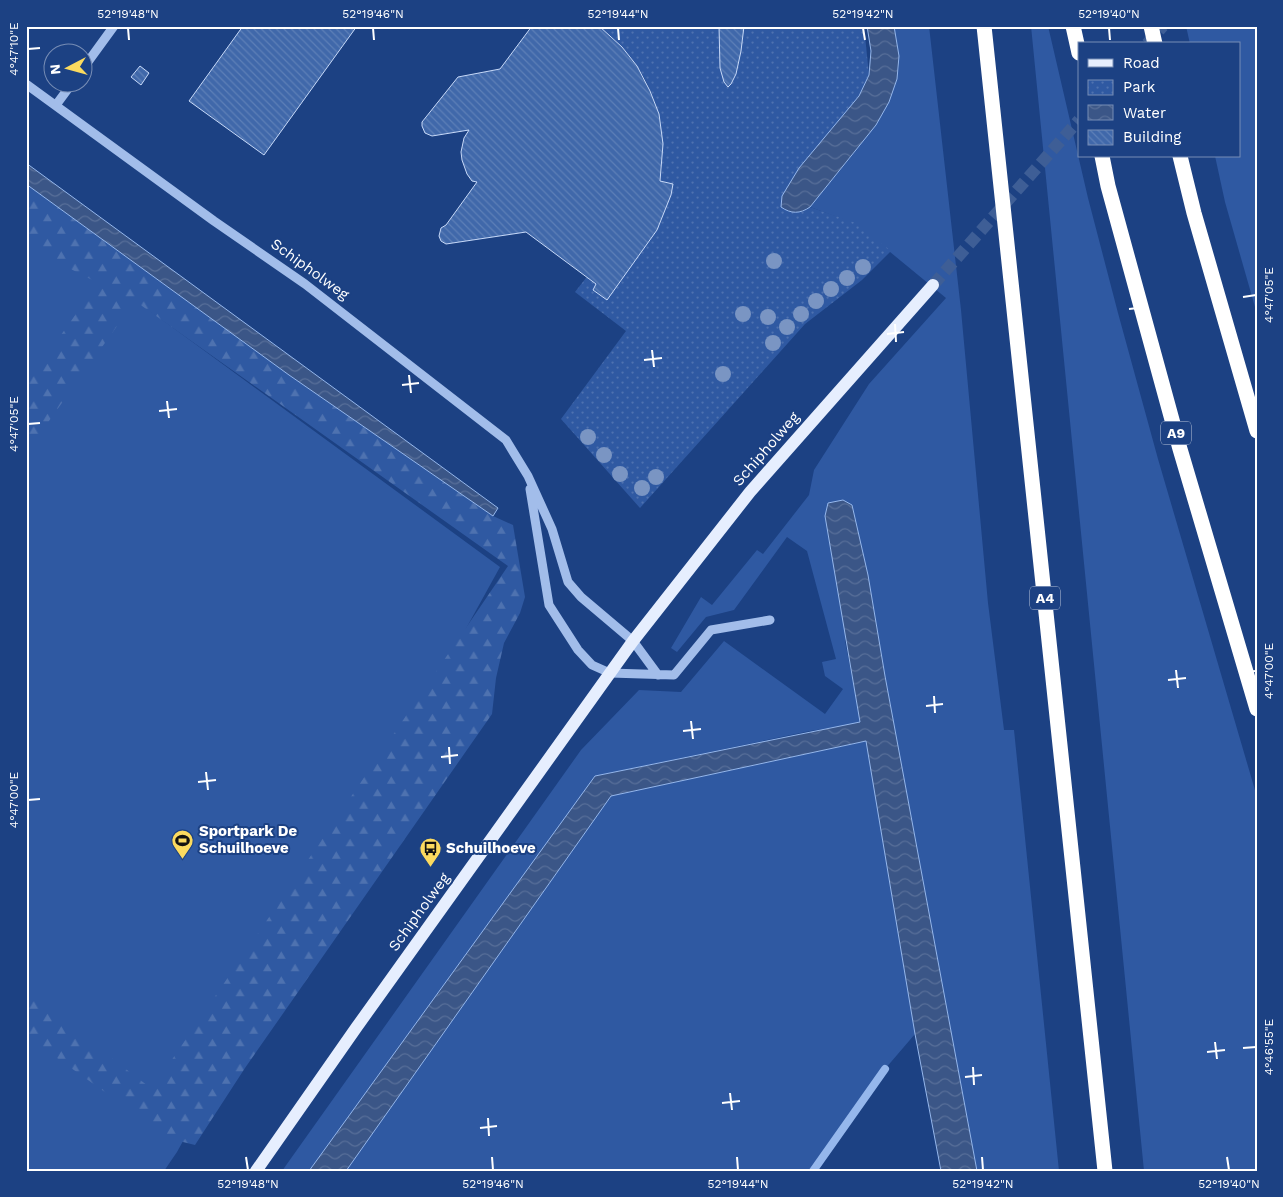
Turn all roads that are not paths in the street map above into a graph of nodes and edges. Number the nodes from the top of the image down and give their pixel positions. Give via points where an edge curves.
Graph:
1 (114, 26) edge
2 (984, 26) edge
3 (1073, 26) edge
4 (1151, 26) edge
5 (1155, 42) edge
6 (1078, 48) edge
7 (92, 56) edge
8 (26, 84) edge
9 (66, 92) edge
10 (56, 105) junction
11 (1102, 158) edge
12 (1180, 158) edge
13 (933, 285) tunnel mouth
14 (1257, 431) edge
15 (528, 476) junction
16 (770, 620) dead end
17 (633, 641) junction
18 (610, 673) junction
19 (658, 675) junction
20 (1257, 708) edge
21 (256, 1171) edge
22 (1106, 1171) edge

1 - 7 street
2 - 22 highway, A4
3 - 6 highway
4 - 5 highway
8 - 10 street, Schipholweg
9 - 10 street
10 - 15 street, Schipholweg via 305,284 506,440
11 - 20 highway, A9 via 1180,449
12 - 14 highway
13 - 17 main road, Schipholweg via 750,492
15 - 17 street, Schipholweg via 552,530 568,582
15 - 18 street, Schipholweg via 550,605 578,650 592,665
16 - 19 street via 711,630 674,675
17 - 18 main road, Schipholweg
17 - 19 street
18 - 19 street
18 - 21 main road, Schipholweg

